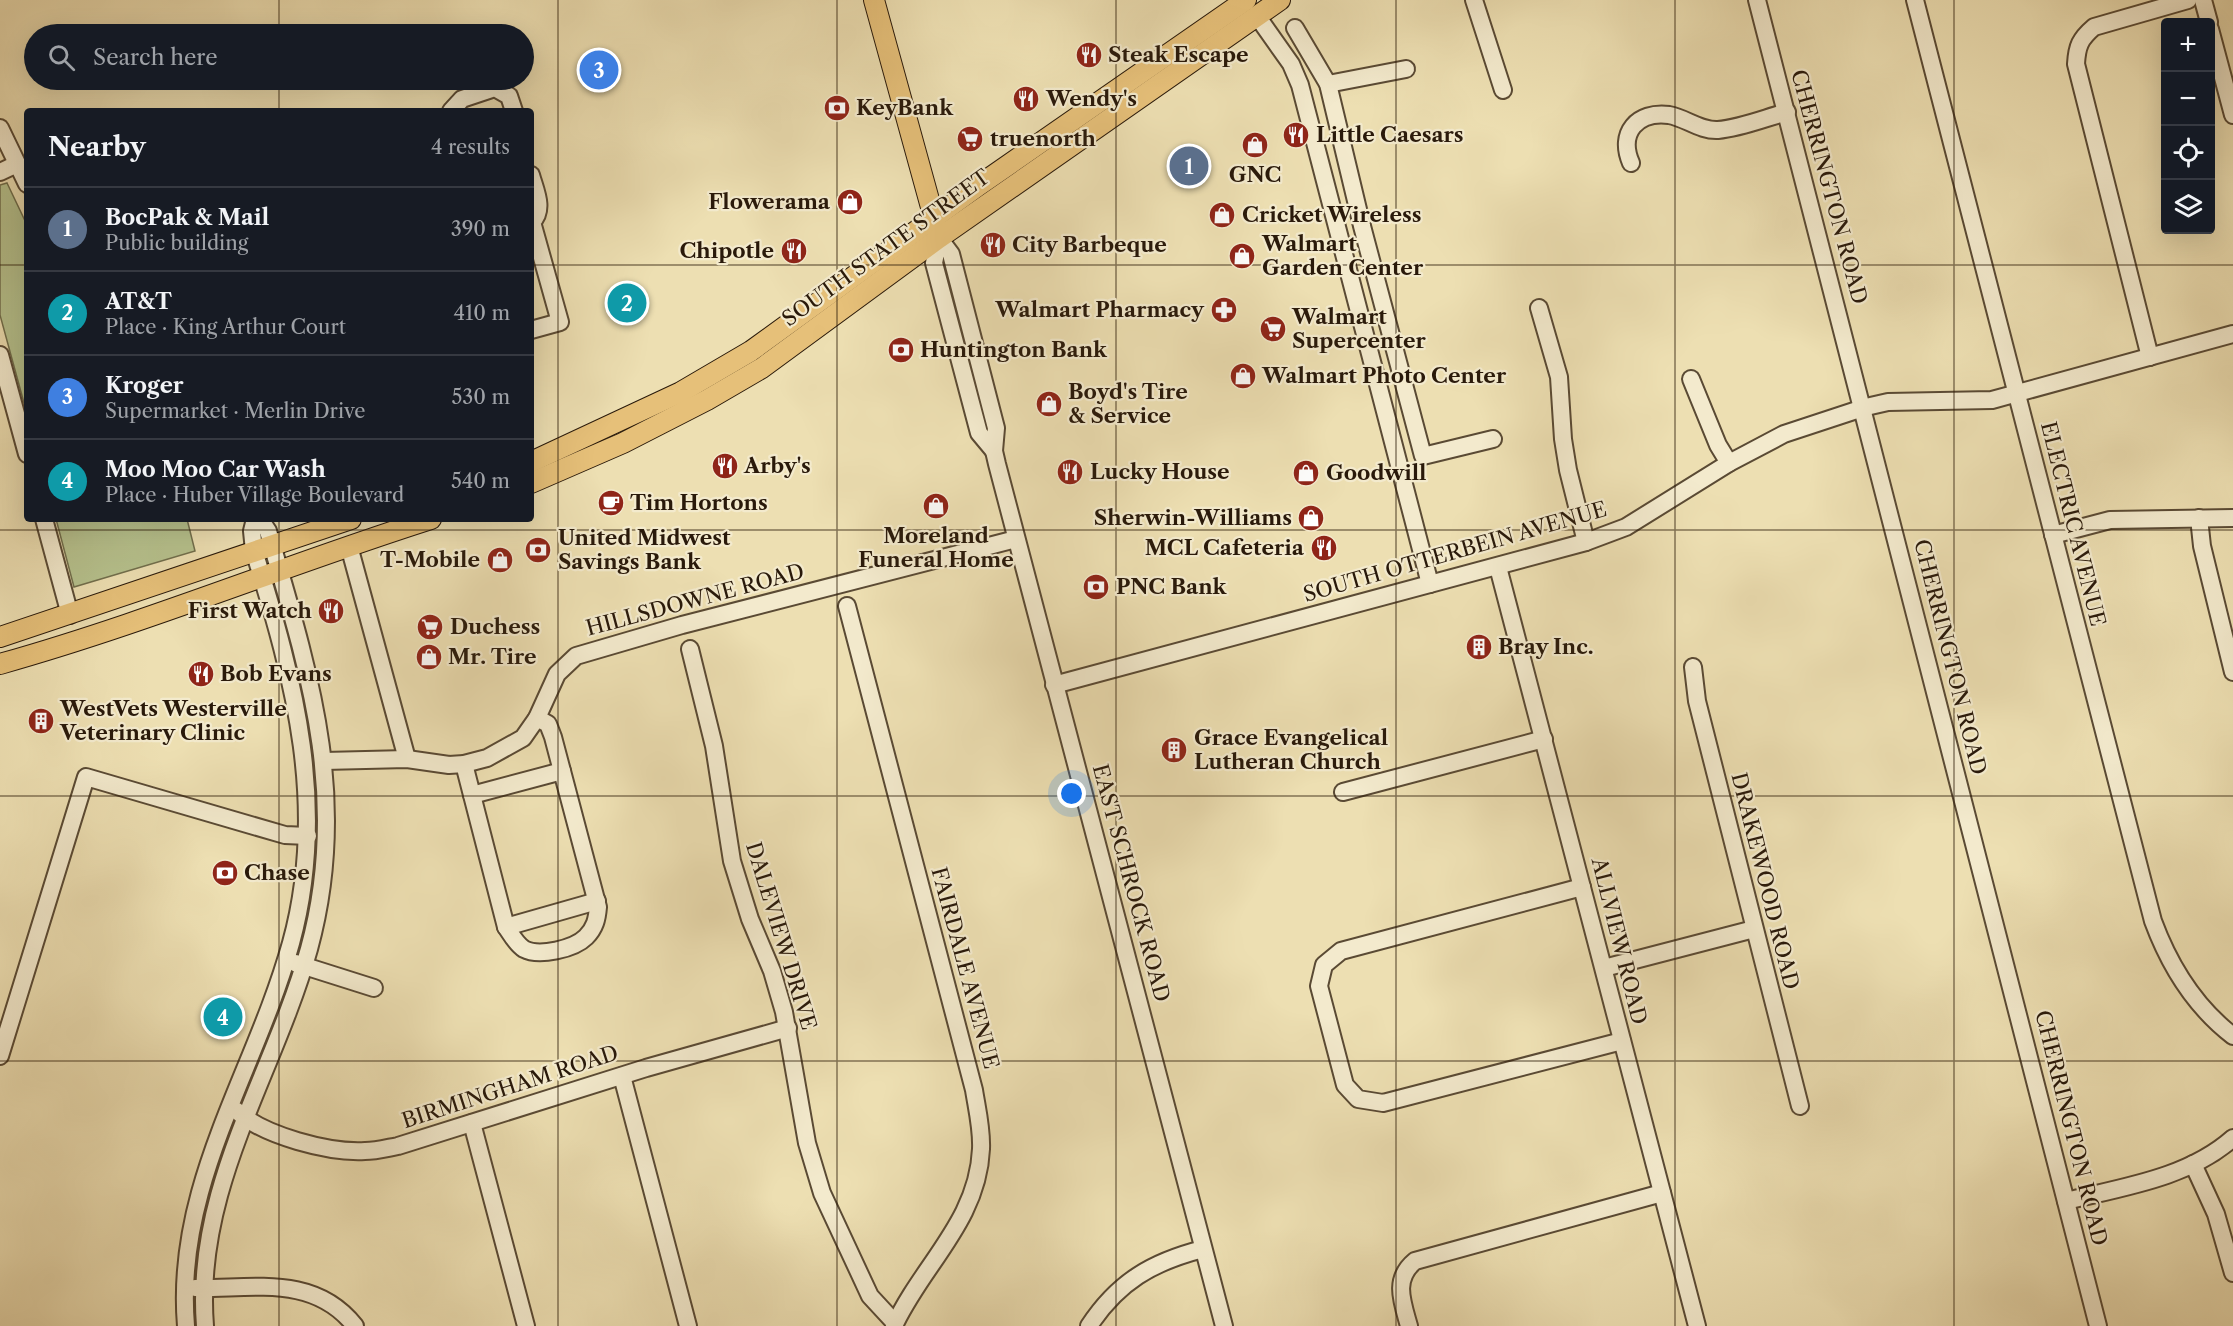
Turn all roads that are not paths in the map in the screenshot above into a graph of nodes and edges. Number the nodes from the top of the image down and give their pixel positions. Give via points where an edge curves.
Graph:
1 (874, 0) edge
2 (1280, 0) edge
3 (1474, 0) edge
4 (1757, 0) edge
5 (1915, 0) edge
6 (2188, 0) edge
7 (2203, 0) edge
8 (1253, 4) edge
9 (2208, 18) edge
10 (1295, 28) dead end
11 (2215, 45) edge
12 (1406, 69) dead end
13 (1328, 84) junction
14 (489, 90) edge
15 (498, 90) edge
16 (1503, 90) dead end
17 (454, 108) edge
18 (513, 108) edge
19 (1786, 112) junction
20 (2233, 115) edge
21 (0, 128) edge
22 (1062, 129) junction
23 (1631, 163) dead end
24 (17, 164) junction
25 (0, 172) edge
26 (24, 178) edge
27 (534, 186) edge
28 (934, 218) junction
29 (534, 219) edge
30 (534, 229) edge
31 (939, 238) junction
32 (1539, 308) dead end
33 (534, 329) edge
34 (2233, 334) edge
35 (0, 355) edge
36 (2150, 357) junction
37 (724, 378) junction
38 (1690, 379) dead end
39 (2016, 393) junction
40 (1863, 409) junction
41 (1493, 438) dead end
42 (24, 443) edge
43 (1729, 463) junction
44 (534, 474) edge
45 (534, 475) edge
46 (2199, 518) junction
47 (2233, 518) edge
48 (45, 522) edge
49 (254, 522) edge
50 (262, 522) edge
51 (342, 522) edge
52 (413, 523) edge
53 (2053, 535) junction
54 (1016, 539) junction
55 (1586, 542) junction
56 (349, 546) junction
57 (263, 548) junction
58 (1498, 567) junction
59 (270, 572) junction
60 (1430, 584) junction
61 (847, 606) dead end
62 (70, 615) junction
63 (0, 637) edge
64 (690, 649) dead end
65 (0, 664) edge
66 (1692, 667) dead end
67 (2233, 672) edge
68 (1054, 685) junction
69 (537, 718) junction
70 (1544, 739) junction
71 (407, 759) junction
72 (324, 761) junction
73 (464, 764) junction
74 (562, 771) junction
75 (1343, 792) dead end
76 (472, 795) junction
77 (308, 836) junction
78 (1582, 887) junction
79 (597, 902) junction
80 (506, 927) junction
81 (1754, 929) junction
82 (285, 960) junction
83 (303, 966) junction
84 (1604, 968) junction
85 (374, 987) dead end
86 (788, 1028) junction
87 (2233, 1036) edge
88 (1622, 1041) junction
89 (0, 1056) edge
90 (622, 1076) junction
91 (1800, 1106) dead end
92 (226, 1112) junction
93 (245, 1119) junction
94 (472, 1123) junction
95 (2233, 1138) edge
96 (2193, 1164) junction
97 (1662, 1193) junction
98 (2066, 1201) junction
99 (1203, 1249) junction
100 (2233, 1274) edge
101 (185, 1287) junction
102 (204, 1288) junction
103 (895, 1325) edge
104 (186, 1326) edge
105 (205, 1326) edge
106 (355, 1326) edge
107 (526, 1326) edge
108 (688, 1326) edge
109 (1089, 1326) edge
110 (1224, 1326) edge
111 (1409, 1326) edge
112 (1697, 1326) edge
113 (2098, 1326) edge

1 - 28 main road, EAST SCHROCK ROAD
2 - 8 main road, SOUTH STATE STREET
3 - 16 street
4 - 19 street, CHERRINGTON ROAD
5 - 39 street, ELECTRIC AVENUE
6 - 36 street via 2094,27 2076,49 2076,64
7 - 9 street
8 - 22 main road, SOUTH STATE STREET
8 - 31 main road, SOUTH STATE STREET via 1149,92
8 - 60 street via 1291,64 1302,93
10 - 13 street
11 - 20 street
12 - 13 street
13 - 41 street via 1423,456
14 - 17 street via 462,99
15 - 18 street via 509,96
19 - 23 street via 1719,130 1697,127 1670,115 1645,119 1633,125 1626,137 1625,151
19 - 40 street, CHERRINGTON ROAD
21 - 24 street
22 - 28 main road, SOUTH STATE STREET
22 - 31 main road via 1054,141 946,221
24 - 25 street
24 - 26 street
27 - 29 street via 539,205
28 - 31 main road, EAST SCHROCK ROAD
28 - 37 main road, SOUTH STATE STREET via 814,307 792,332
30 - 33 street via 560,322
31 - 37 main road, SOUTH STATE STREET via 770,362
31 - 54 street, EAST SCHROCK ROAD via 935,267 979,433 994,451
32 - 55 street via 1559,377 1564,449
34 - 36 street, SOUTH OTTERBEIN AVENUE
35 - 42 street
36 - 39 street, SOUTH OTTERBEIN AVENUE
37 - 44 main road, SOUTH STATE STREET via 586,438
37 - 45 main road, SOUTH STATE STREET via 671,419 573,466
38 - 43 street
39 - 40 street, SOUTH OTTERBEIN AVENUE via 1992,400 1888,402
39 - 53 street, ELECTRIC AVENUE
40 - 43 street, SOUTH OTTERBEIN AVENUE via 1784,434
40 - 98 street, CHERRINGTON ROAD
43 - 55 street, SOUTH OTTERBEIN AVENUE via 1626,527
46 - 47 street
46 - 53 street via 2110,520
46 - 67 street via 2202,546
48 - 62 street
49 - 57 street via 252,531
50 - 57 street via 268,531
51 - 57 main road
52 - 56 main road
53 - 87 street, ELECTRIC AVENUE via 2153,921 2166,955 2189,992
54 - 68 street, EAST SCHROCK ROAD
54 - 69 street, HILLSDOWNE ROAD via 585,653 557,674
55 - 58 street, SOUTH OTTERBEIN AVENUE
56 - 59 main road
56 - 71 street
57 - 59 street
57 - 62 main road
58 - 60 street, SOUTH OTTERBEIN AVENUE
58 - 70 street, ALLVIEW ROAD
59 - 65 main road via 75,643
59 - 72 street via 316,707
59 - 77 street via 299,719 308,785
60 - 68 street, SOUTH OTTERBEIN AVENUE
61 - 103 street, FAIRDALE AVENUE via 981,1129 978,1172 967,1211
62 - 63 main road
64 - 86 street, DALEVIEW DRIVE via 714,746 732,861
66 - 81 street, DRAKEWOOD ROAD
68 - 99 street, EAST SCHROCK ROAD
69 - 73 street, HILLSDOWNE ROAD via 514,745
69 - 74 street via 548,724
70 - 75 street
70 - 78 street, ALLVIEW ROAD
71 - 72 street, HILLSDOWNE ROAD
71 - 73 street, HILLSDOWNE ROAD
72 - 83 street via 324,862
73 - 76 street
74 - 76 street
74 - 79 street
76 - 80 street
77 - 82 street via 300,899
77 - 89 street via 285,835 86,777
78 - 84 street, ALLVIEW ROAD
78 - 88 street via 1341,951 1324,965 1319,986 1344,1085 1358,1099 1383,1103
79 - 80 street
79 - 80 street via 596,925 585,939 557,951 523,948
81 - 84 street
81 - 91 street, DRAKEWOOD ROAD
82 - 83 street
82 - 92 street
83 - 85 street
83 - 93 street
84 - 88 street, ALLVIEW ROAD
86 - 90 street, BIRMINGHAM ROAD
86 - 103 street, DALEVIEW DRIVE via 807,1143 822,1193 870,1296
88 - 97 street, ALLVIEW ROAD
90 - 94 street, BIRMINGHAM ROAD
90 - 108 street
92 - 93 street, BIRMINGHAM ROAD
92 - 101 street via 195,1205
93 - 94 street, BIRMINGHAM ROAD via 332,1150 366,1151 398,1146
93 - 102 street via 216,1197
94 - 107 street
95 - 96 street via 2214,1155
96 - 98 street via 2162,1177
96 - 100 street via 2216,1214
97 - 111 street via 1415,1261 1401,1280 1400,1294
97 - 112 street, ALLVIEW ROAD
98 - 113 street, CHERRINGTON ROAD
99 - 109 street via 1146,1268 1111,1296
99 - 110 street, EAST SCHROCK ROAD
101 - 102 street
101 - 104 street
102 - 105 street
102 - 106 street via 293,1288 329,1302

